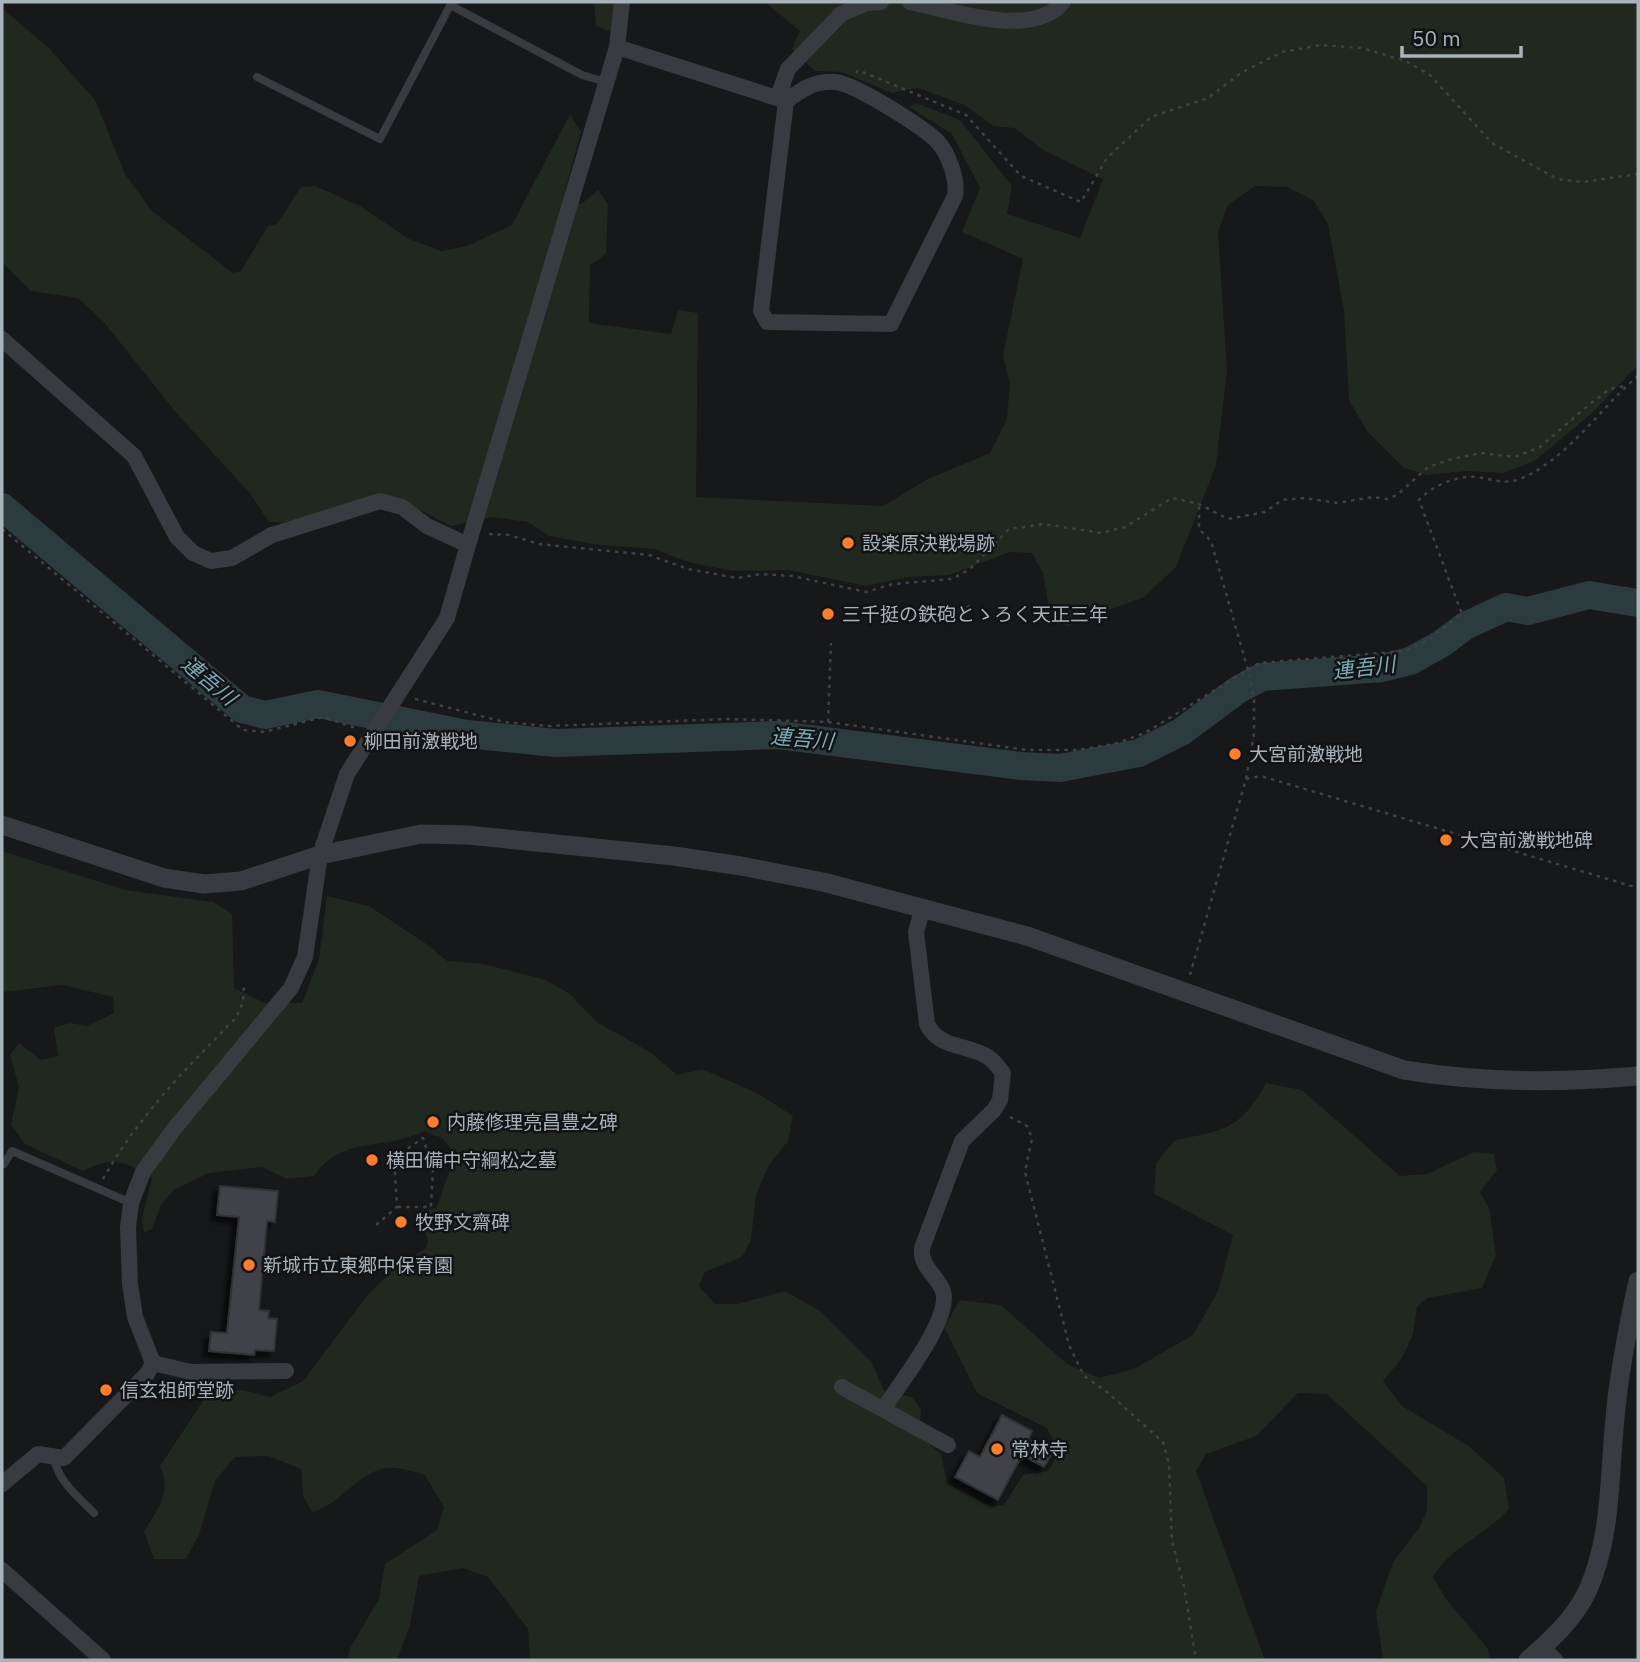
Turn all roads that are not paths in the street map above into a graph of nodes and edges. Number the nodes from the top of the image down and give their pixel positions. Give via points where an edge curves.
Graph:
1 (622, 2) edge
2 (881, 2) edge
3 (910, 2) edge
4 (1063, 2) edge
5 (451, 3) edge
6 (617, 47) junction
7 (257, 77) dead end
8 (606, 82) junction
9 (782, 99) junction
10 (2, 340) edge
11 (470, 538) junction
12 (2, 825) edge
13 (320, 855) junction
14 (923, 907) junction
15 (1638, 1076) edge
16 (4, 1164) dead end
17 (131, 1203) junction
18 (1638, 1281) edge
19 (153, 1363) junction
20 (286, 1371) dead end
21 (842, 1387) dead end
22 (884, 1408) junction
23 (948, 1445) dead end
24 (54, 1458) junction
25 (2, 1485) edge
26 (94, 1513) dead end
27 (2, 1570) edge
28 (1542, 1656) edge
29 (103, 1660) edge

1 - 6 street
2 - 9 street via 841,14 788,69
3 - 4 street via 1000,21 1032,21
5 - 7 lane via 380,139
5 - 8 lane via 582,75
6 - 8 street
6 - 9 street
8 - 11 street
9 - 9 street via 761,311 767,322 891,324 955,196 958,183 939,143 848,85 833,81 805,86
10 - 11 street via 134,456 177,537 211,561 232,558 272,535 380,501 402,507 427,526
11 - 13 street via 447,618 347,774
12 - 13 street via 164,878 204,884 241,881
13 - 14 street via 421,834 468,835 728,864
13 - 17 street via 302,969 174,1129 143,1172
14 - 15 street via 1027,936 1404,1070 1464,1080 1559,1083
14 - 22 street via 916,932 931,1033 941,1041 987,1056 1003,1073 994,1110 962,1142 922,1248 921,1258 943,1292 940,1319
16 - 17 lane via 12,1151
17 - 19 street via 130,1284 135,1317
18 - 28 street via 1620,1370 1600,1556 1587,1593
19 - 20 street via 191,1372
19 - 24 street via 148,1374 64,1458
21 - 22 street
22 - 23 street
24 - 25 street via 31,1457
24 - 26 lane via 63,1480
27 - 29 street

